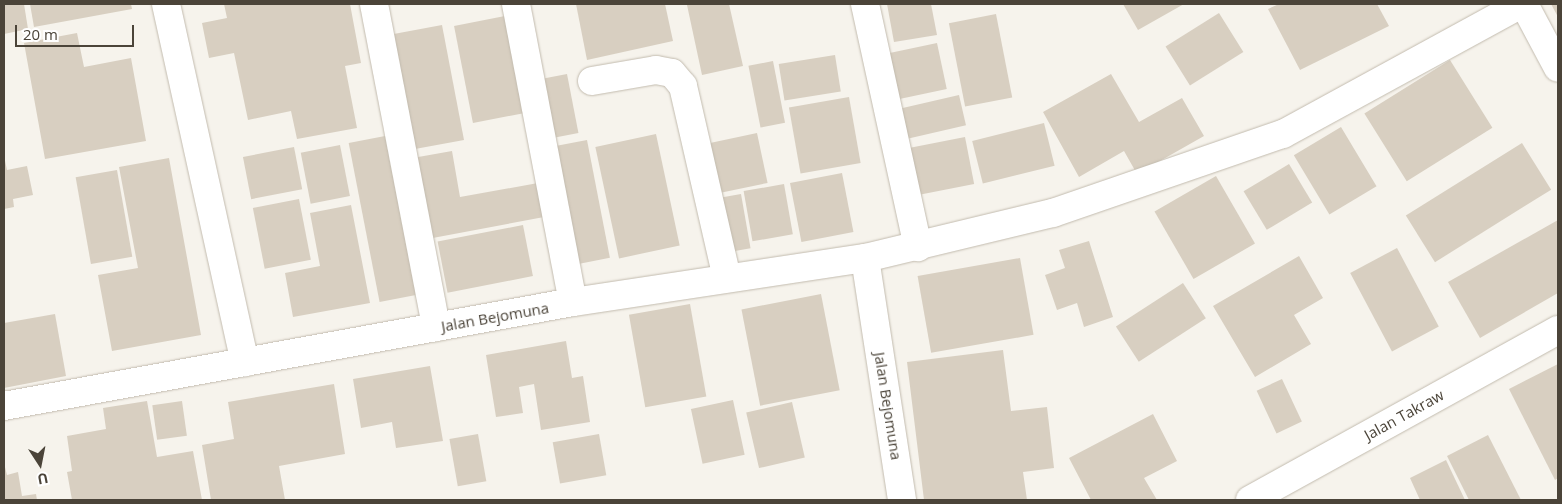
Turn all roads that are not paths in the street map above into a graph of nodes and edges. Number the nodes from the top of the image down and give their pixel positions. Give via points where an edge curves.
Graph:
1 (166, 4) edge
2 (374, 4) edge
3 (516, 4) edge
4 (865, 4) edge
5 (1523, 4) edge
6 (1558, 68) edge
7 (592, 81) dead end
8 (918, 247) junction
9 (865, 258) junction
10 (728, 278) junction
11 (573, 302) junction
12 (436, 327) junction
13 (1558, 330) edge
14 (245, 362) junction
15 (4, 406) edge
16 (902, 500) edge
17 (1250, 500) edge

1 - 14 street
2 - 12 street
3 - 11 street
4 - 8 street
5 - 6 street
5 - 8 street via 1283,134 1052,213
7 - 10 street via 656,70 672,73 683,86
8 - 9 street
9 - 10 street, Jalan Bejomuna
9 - 16 street, Jalan Bejomuna
10 - 11 street, Jalan Bejomuna
11 - 12 street, Jalan Bejomuna
12 - 14 street, Jalan Bejomuna
13 - 17 street, Jalan Takraw
14 - 15 street, Jalan Bejomuna

